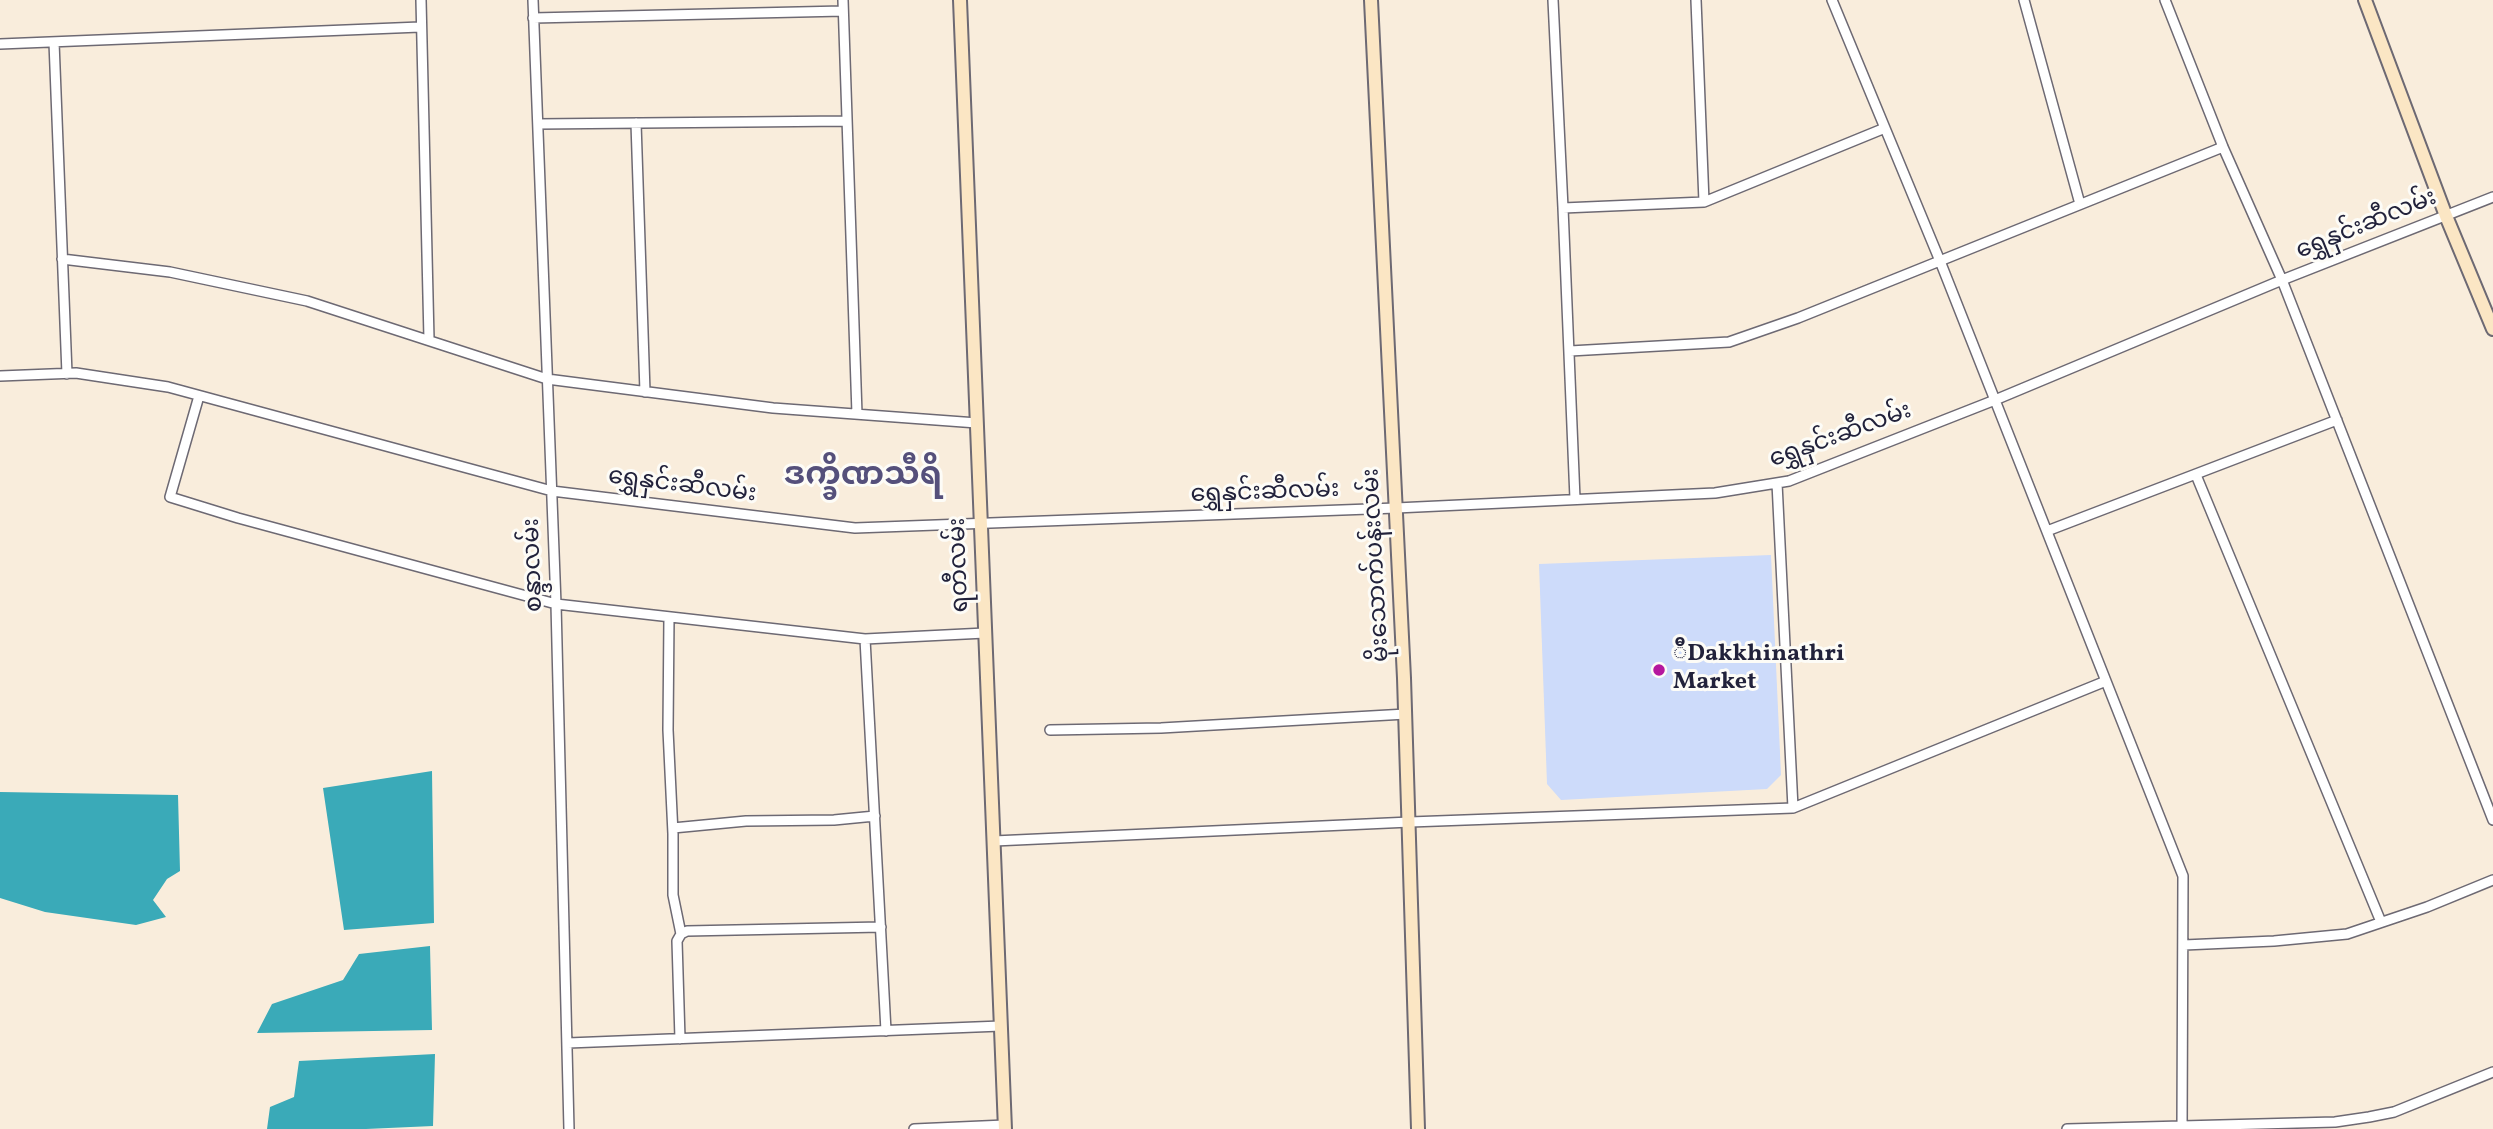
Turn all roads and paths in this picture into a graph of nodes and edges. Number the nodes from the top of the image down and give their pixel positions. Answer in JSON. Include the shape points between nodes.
{"nodes":[{"id":1,"x":421,"y":0,"type":"edge"},
{"id":2,"x":533,"y":0,"type":"edge"},
{"id":3,"x":843,"y":0,"type":"edge"},
{"id":4,"x":960,"y":0,"type":"edge"},
{"id":5,"x":1371,"y":0,"type":"edge"},
{"id":6,"x":1553,"y":0,"type":"edge"},
{"id":7,"x":1696,"y":0,"type":"edge"},
{"id":8,"x":1832,"y":0,"type":"edge"},
{"id":9,"x":2024,"y":0,"type":"edge"},
{"id":10,"x":2165,"y":0,"type":"edge"},
{"id":11,"x":2365,"y":0,"type":"edge"},
{"id":12,"x":843,"y":11,"type":"junction"},
{"id":13,"x":533,"y":18,"type":"junction"},
{"id":14,"x":420,"y":27,"type":"junction"},
{"id":15,"x":54,"y":42,"type":"junction"},
{"id":16,"x":0,"y":44,"type":"edge"},
{"id":17,"x":847,"y":121,"type":"junction"},
{"id":18,"x":636,"y":123,"type":"junction"},
{"id":19,"x":538,"y":124,"type":"junction"},
{"id":20,"x":1885,"y":128,"type":"junction"},
{"id":21,"x":2224,"y":147,"type":"junction"},
{"id":22,"x":2493,"y":197,"type":"edge"},
{"id":23,"x":1704,"y":202,"type":"junction"},
{"id":24,"x":2080,"y":204,"type":"junction"},
{"id":25,"x":1563,"y":208,"type":"junction"},
{"id":26,"x":2446,"y":216,"type":"junction"},
{"id":27,"x":62,"y":259,"type":"junction"},
{"id":28,"x":1940,"y":261,"type":"junction"},
{"id":29,"x":2282,"y":280,"type":"junction"},
{"id":30,"x":2493,"y":329,"type":"edge"},
{"id":31,"x":429,"y":339,"type":"junction"},
{"id":32,"x":1570,"y":351,"type":"junction"},
{"id":33,"x":67,"y":374,"type":"junction"},
{"id":34,"x":0,"y":376,"type":"edge"},
{"id":35,"x":547,"y":379,"type":"junction"},
{"id":36,"x":645,"y":392,"type":"junction"},
{"id":37,"x":198,"y":396,"type":"junction"},
{"id":38,"x":1995,"y":400,"type":"junction"},
{"id":39,"x":857,"y":414,"type":"junction"},
{"id":40,"x":2337,"y":420,"type":"junction"},
{"id":41,"x":976,"y":423,"type":"junction"},
{"id":42,"x":2196,"y":475,"type":"junction"},
{"id":43,"x":1777,"y":483,"type":"junction"},
{"id":44,"x":551,"y":491,"type":"junction"},
{"id":45,"x":1575,"y":499,"type":"junction"},
{"id":46,"x":1396,"y":508,"type":"junction"},
{"id":47,"x":981,"y":525,"type":"junction"},
{"id":48,"x":2047,"y":531,"type":"junction"},
{"id":49,"x":556,"y":604,"type":"junction"},
{"id":50,"x":669,"y":617,"type":"junction"},
{"id":51,"x":985,"y":633,"type":"junction"},
{"id":52,"x":865,"y":639,"type":"junction"},
{"id":53,"x":2106,"y":681,"type":"junction"},
{"id":54,"x":1406,"y":714,"type":"junction"},
{"id":55,"x":1050,"y":730,"type":"dead end"},
{"id":56,"x":1793,"y":808,"type":"junction"},
{"id":57,"x":875,"y":817,"type":"junction"},
{"id":58,"x":2493,"y":820,"type":"edge"},
{"id":59,"x":1410,"y":822,"type":"junction"},
{"id":60,"x":673,"y":828,"type":"junction"},
{"id":61,"x":994,"y":841,"type":"junction"},
{"id":62,"x":2493,"y":880,"type":"edge"},
{"id":63,"x":2381,"y":922,"type":"junction"},
{"id":64,"x":881,"y":927,"type":"junction"},
{"id":65,"x":681,"y":934,"type":"junction"},
{"id":66,"x":2184,"y":945,"type":"junction"},
{"id":67,"x":1001,"y":1026,"type":"junction"},
{"id":68,"x":886,"y":1031,"type":"junction"},
{"id":69,"x":680,"y":1039,"type":"junction"},
{"id":70,"x":568,"y":1043,"type":"junction"},
{"id":71,"x":2493,"y":1072,"type":"edge"},
{"id":72,"x":1005,"y":1127,"type":"edge"},
{"id":73,"x":2182,"y":1127,"type":"edge"},
{"id":74,"x":569,"y":1129,"type":"edge"},
{"id":75,"x":914,"y":1129,"type":"edge"},
{"id":76,"x":1418,"y":1129,"type":"edge"},
{"id":77,"x":2067,"y":1129,"type":"edge"}],
"edges":[{"from":1,"to":14,"type":"street"},
{"from":2,"to":13,"type":"street","name":"စန္ဒာလမ်း"},
{"from":3,"to":12,"type":"street"},
{"from":4,"to":41,"type":"street","name":"ရတီလမ်း"},
{"from":5,"to":46,"type":"street","name":"မိုးသောက်ပန်းလမ်း"},
{"from":6,"to":25,"type":"street"},
{"from":7,"to":23,"type":"street"},
{"from":8,"to":20,"type":"street"},
{"from":9,"to":24,"type":"street"},
{"from":10,"to":21,"type":"street"},
{"from":11,"to":26,"type":"street"},
{"from":12,"to":13,"type":"street"},
{"from":12,"to":17,"type":"street"},
{"from":13,"to":19,"type":"street","name":"စန္ဒာလမ်း"},
{"from":14,"to":15,"type":"street"},
{"from":14,"to":31,"type":"street"},
{"from":15,"to":16,"type":"street"},
{"from":15,"to":27,"type":"street"},
{"from":17,"to":18,"type":"street"},
{"from":17,"to":39,"type":"street"},
{"from":18,"to":19,"type":"street"},
{"from":18,"to":36,"type":"street"},
{"from":19,"to":35,"type":"street","name":"စန္ဒာလမ်း"},
{"from":20,"to":23,"type":"street"},
{"from":20,"to":28,"type":"street"},
{"from":21,"to":24,"type":"street"},
{"from":21,"to":29,"type":"street"},
{"from":22,"to":26,"type":"street","name":"ရွှေနှင်းဆီလမ်း"},
{"from":23,"to":25,"type":"street"},
{"from":24,"to":28,"type":"street"},
{"from":25,"to":32,"type":"street"},
{"from":26,"to":29,"type":"street","name":"ရွှေနှင်းဆီလမ်း"},
{"from":26,"to":30,"type":"street"},
{"from":27,"to":31,"type":"street","via":[[170,272],[307,301]]},
{"from":27,"to":33,"type":"street"},
{"from":28,"to":32,"type":"street","via":[[1729,342]]},
{"from":28,"to":38,"type":"street"},
{"from":29,"to":38,"type":"street","name":"ရွှေနှင်းဆီလမ်း"},
{"from":29,"to":40,"type":"street"},
{"from":31,"to":35,"type":"street"},
{"from":32,"to":45,"type":"street"},
{"from":33,"to":34,"type":"street","name":"ရွှေနှင်းဆီလမ်း"},
{"from":33,"to":37,"type":"street","name":"ရွှေနှင်းဆီလမ်း","via":[[168,387]]},
{"from":35,"to":36,"type":"street"},
{"from":35,"to":44,"type":"street","name":"စန္ဒာလမ်း"},
{"from":36,"to":39,"type":"street"},
{"from":37,"to":44,"type":"street","name":"ရွှေနှင်းဆီလမ်း"},
{"from":37,"to":49,"type":"street","via":[[170,497]]},
{"from":38,"to":43,"type":"street","name":"ရွှေနှင်းဆီလမ်း"},
{"from":38,"to":48,"type":"street"},
{"from":39,"to":41,"type":"street"},
{"from":40,"to":42,"type":"street"},
{"from":40,"to":58,"type":"street"},
{"from":41,"to":47,"type":"street","name":"ရတီလမ်း"},
{"from":42,"to":48,"type":"street"},
{"from":42,"to":63,"type":"street"},
{"from":43,"to":45,"type":"street","name":"ရွှေနှင်းဆီလမ်း","via":[[1716,493]]},
{"from":43,"to":56,"type":"street"},
{"from":44,"to":47,"type":"street","name":"ရွှေနှင်းဆီလမ်း","via":[[855,528]]},
{"from":44,"to":49,"type":"street","name":"စန္ဒာလမ်း"},
{"from":45,"to":46,"type":"street","name":"ရွှေနှင်းဆီလမ်း"},
{"from":46,"to":47,"type":"street","name":"ရွှေနှင်းဆီလမ်း"},
{"from":46,"to":54,"type":"street","name":"မိုးသောက်ပန်းလမ်း"},
{"from":47,"to":51,"type":"street","name":"ရတီလမ်း"},
{"from":48,"to":53,"type":"street"},
{"from":49,"to":50,"type":"street"},
{"from":49,"to":70,"type":"street","name":"စန္ဒာလမ်း"},
{"from":50,"to":52,"type":"street"},
{"from":50,"to":60,"type":"street"},
{"from":51,"to":52,"type":"street"},
{"from":51,"to":61,"type":"street","name":"ရတီလမ်း"},
{"from":52,"to":57,"type":"street"},
{"from":53,"to":56,"type":"street"},
{"from":53,"to":66,"type":"street","via":[[2183,876]]},
{"from":54,"to":55,"type":"street"},
{"from":54,"to":59,"type":"street","name":"မိုးသောက်ပန်းလမ်း"},
{"from":56,"to":59,"type":"street"},
{"from":57,"to":60,"type":"street"},
{"from":57,"to":64,"type":"street"},
{"from":59,"to":61,"type":"street"},
{"from":59,"to":76,"type":"street","name":"မိုးသောက်ပန်းလမ်း"},
{"from":60,"to":65,"type":"street","via":[[673,895]]},
{"from":61,"to":67,"type":"street","name":"ရတီလမ်း"},
{"from":62,"to":63,"type":"street"},
{"from":63,"to":66,"type":"street","via":[[2347,934]]},
{"from":64,"to":65,"type":"street"},
{"from":64,"to":68,"type":"street"},
{"from":65,"to":69,"type":"street","via":[[677,941]]},
{"from":66,"to":73,"type":"street"},
{"from":67,"to":68,"type":"street"},
{"from":67,"to":72,"type":"street","name":"ရတီလမ်း"},
{"from":68,"to":69,"type":"street"},
{"from":69,"to":70,"type":"street"},
{"from":70,"to":74,"type":"street","name":"စန္ဒာလမ်း"},
{"from":71,"to":73,"type":"street","via":[[2394,1112],[2369,1117]]},
{"from":72,"to":75,"type":"street"},
{"from":73,"to":77,"type":"street"}]}
